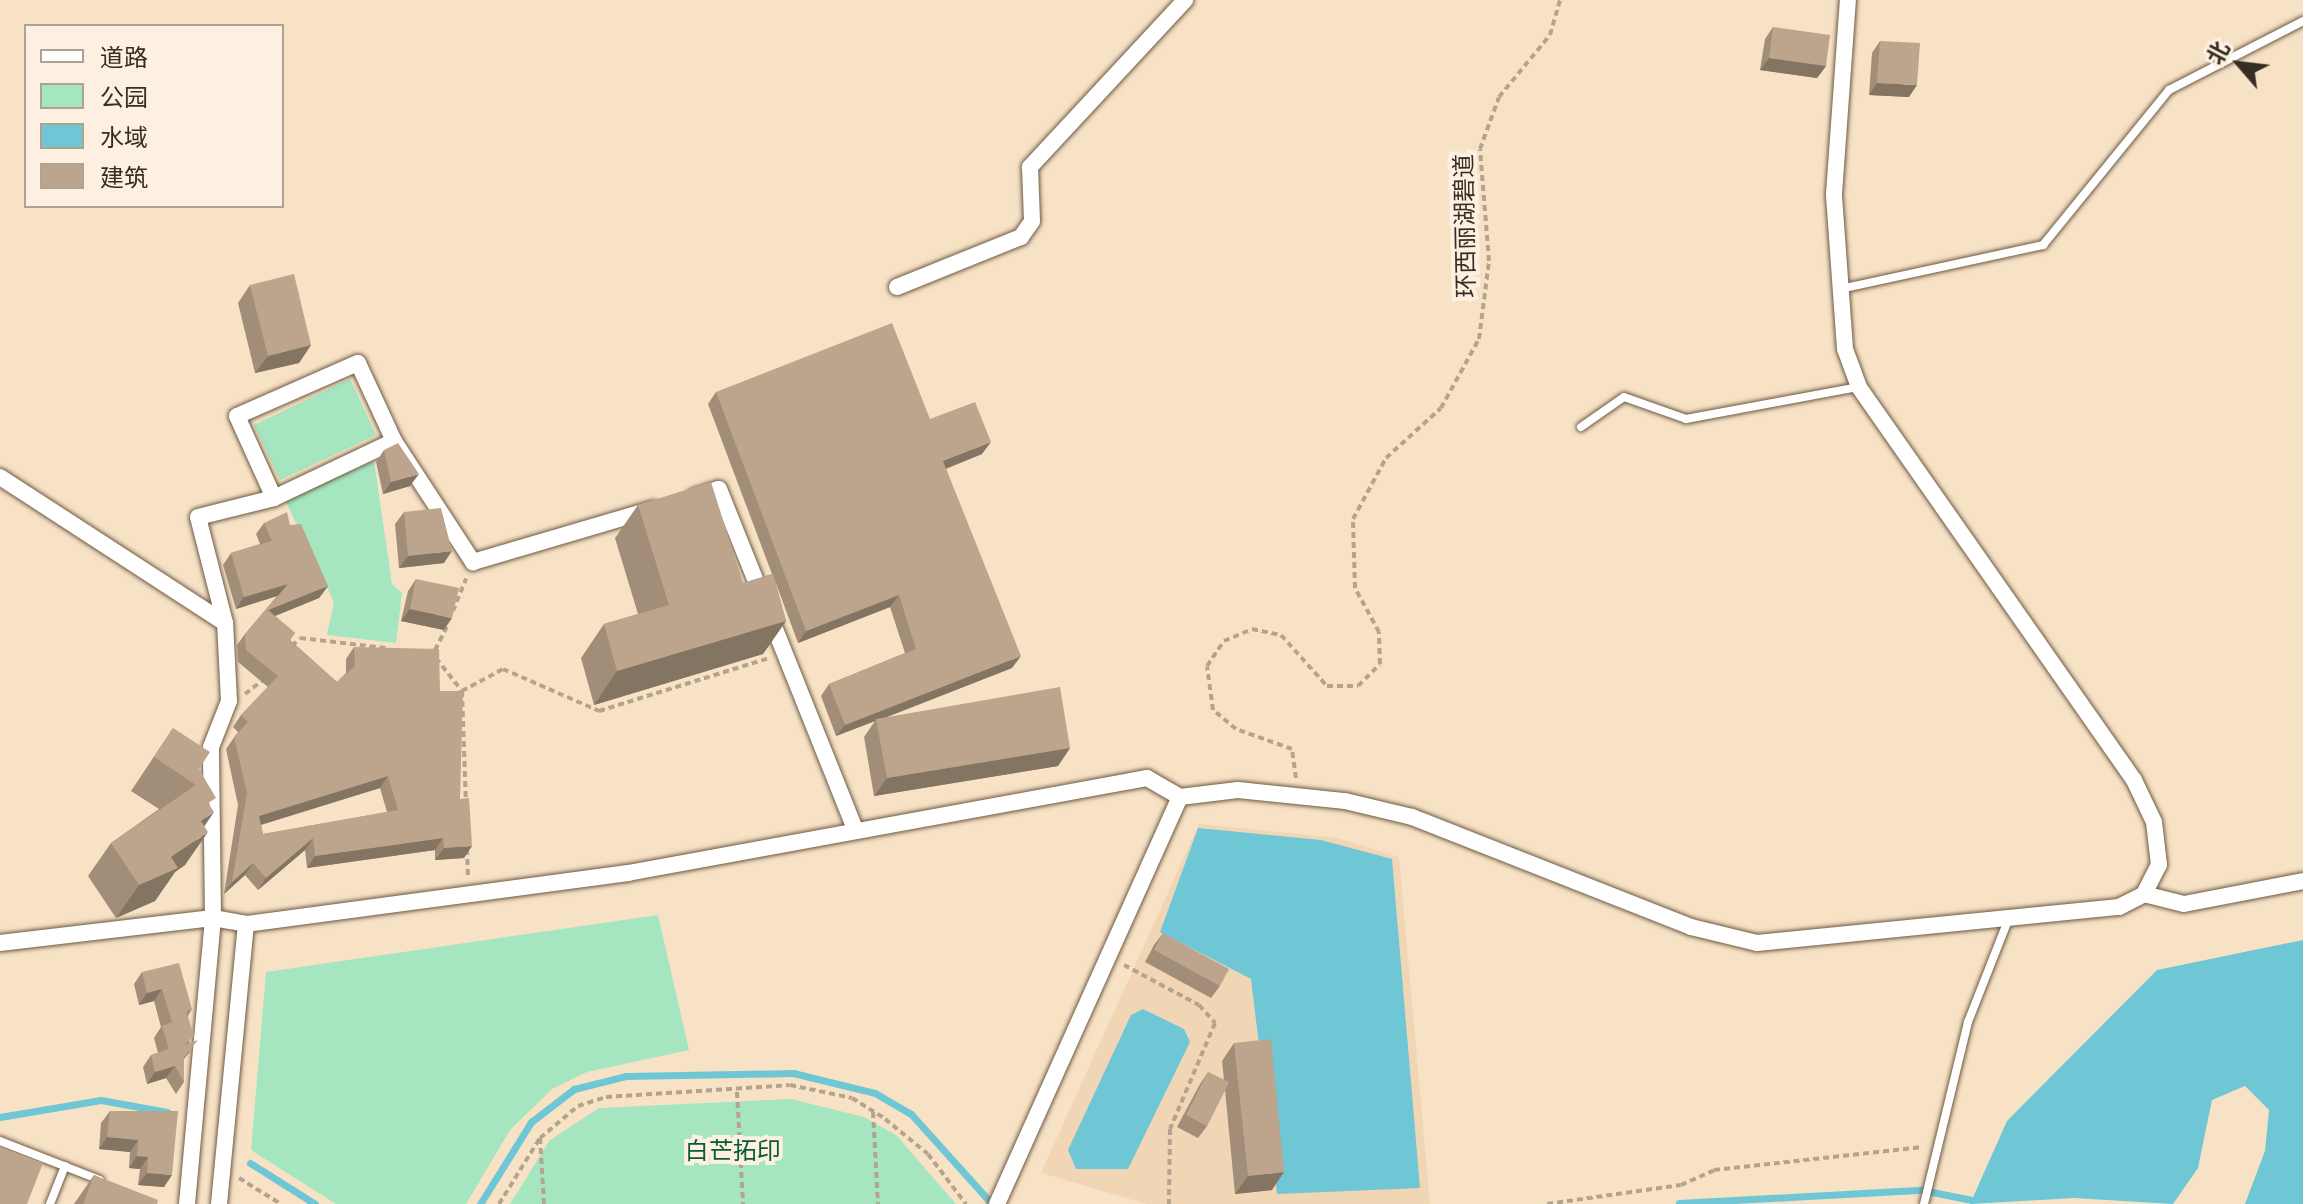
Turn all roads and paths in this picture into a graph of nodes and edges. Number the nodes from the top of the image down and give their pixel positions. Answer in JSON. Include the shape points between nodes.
{"nodes":[{"id":1,"x":1185,"y":0,"type":"edge"},
{"id":2,"x":1560,"y":0,"type":"edge"},
{"id":3,"x":1848,"y":0,"type":"edge"},
{"id":4,"x":2303,"y":21,"type":"edge"},
{"id":5,"x":897,"y":287,"type":"dead end"},
{"id":6,"x":1836,"y":290,"type":"junction"},
{"id":7,"x":1859,"y":387,"type":"junction"},
{"id":8,"x":1581,"y":427,"type":"dead end"},
{"id":9,"x":394,"y":441,"type":"junction"},
{"id":10,"x":0,"y":477,"type":"edge"},
{"id":11,"x":274,"y":498,"type":"junction"},
{"id":12,"x":473,"y":562,"type":"junction"},
{"id":13,"x":225,"y":623,"type":"junction"},
{"id":14,"x":403,"y":650,"type":"edge"},
{"id":15,"x":418,"y":652,"type":"edge"},
{"id":16,"x":433,"y":653,"type":"junction"},
{"id":17,"x":784,"y":653,"type":"junction"},
{"id":18,"x":282,"y":658,"type":"edge"},
{"id":19,"x":273,"y":668,"type":"edge"},
{"id":20,"x":462,"y":691,"type":"junction"},
{"id":21,"x":229,"y":701,"type":"junction"},
{"id":22,"x":1278,"y":795,"type":"junction"},
{"id":23,"x":1180,"y":797,"type":"junction"},
{"id":24,"x":466,"y":816,"type":"edge"},
{"id":25,"x":856,"y":831,"type":"junction"},
{"id":26,"x":466,"y":832,"type":"edge"},
{"id":27,"x":2303,"y":881,"type":"edge"},
{"id":28,"x":468,"y":894,"type":"junction"},
{"id":29,"x":2144,"y":894,"type":"junction"},
{"id":30,"x":213,"y":918,"type":"junction"},
{"id":31,"x":2009,"y":918,"type":"junction"},
{"id":32,"x":246,"y":924,"type":"junction"},
{"id":33,"x":0,"y":943,"type":"edge"},
{"id":34,"x":1108,"y":957,"type":"junction"},
{"id":35,"x":737,"y":1092,"type":"junction"},
{"id":36,"x":873,"y":1112,"type":"junction"},
{"id":37,"x":540,"y":1138,"type":"junction"},
{"id":38,"x":0,"y":1141,"type":"edge"},
{"id":39,"x":1937,"y":1146,"type":"junction"},
{"id":40,"x":65,"y":1166,"type":"junction"},
{"id":41,"x":223,"y":1167,"type":"junction"},
{"id":42,"x":107,"y":1182,"type":"edge"},
{"id":43,"x":1001,"y":1197,"type":"edge"},
{"id":44,"x":1925,"y":1200,"type":"edge"},
{"id":45,"x":50,"y":1204,"type":"edge"},
{"id":46,"x":187,"y":1204,"type":"edge"},
{"id":47,"x":219,"y":1204,"type":"edge"},
{"id":48,"x":281,"y":1204,"type":"edge"},
{"id":49,"x":499,"y":1204,"type":"edge"},
{"id":50,"x":544,"y":1204,"type":"edge"},
{"id":51,"x":743,"y":1204,"type":"edge"},
{"id":52,"x":878,"y":1204,"type":"edge"},
{"id":53,"x":966,"y":1204,"type":"edge"},
{"id":54,"x":1169,"y":1204,"type":"edge"},
{"id":55,"x":1547,"y":1204,"type":"edge"}],
"edges":[{"from":1,"to":5,"type":"street","via":[[1030,167],[1032,221],[1021,237]]},
{"from":2,"to":22,"type":"path","name":"环西丽湖碧道","via":[[1550,35],[1499,97],[1480,149],[1489,261],[1479,339],[1441,408],[1386,458],[1353,519],[1355,588],[1379,632],[1380,664],[1358,686],[1343,689],[1314,676],[1293,644],[1267,630],[1237,633],[1213,652],[1204,681],[1213,710],[1236,729],[1281,741],[1298,762],[1290,788]]},
{"from":3,"to":6,"type":"street","via":[[1839,74]]},
{"from":4,"to":6,"type":"lane","via":[[2169,90],[2043,245]]},
{"from":6,"to":7,"type":"street"},
{"from":7,"to":8,"type":"lane","via":[[1686,419],[1624,397]]},
{"from":7,"to":29,"type":"street","via":[[2134,780],[2154,822],[2159,865]]},
{"from":9,"to":11,"type":"street"},
{"from":9,"to":11,"type":"street","via":[[358,363],[237,416]]},
{"from":9,"to":12,"type":"street"},
{"from":10,"to":13,"type":"street"},
{"from":11,"to":13,"type":"street","via":[[198,517]]},
{"from":12,"to":16,"type":"path"},
{"from":12,"to":17,"type":"street","via":[[719,489]]},
{"from":13,"to":21,"type":"street"},
{"from":14,"to":18,"type":"path","via":[[300,638]]},
{"from":15,"to":16,"type":"path"},
{"from":16,"to":20,"type":"path"},
{"from":17,"to":20,"type":"path","via":[[599,711],[503,669]]},
{"from":17,"to":25,"type":"street"},
{"from":19,"to":21,"type":"path","via":[[256,689]]},
{"from":20,"to":24,"type":"path"},
{"from":21,"to":30,"type":"street","via":[[211,747]]},
{"from":22,"to":23,"type":"street"},
{"from":22,"to":31,"type":"street","via":[[1412,817],[1691,927],[1757,943]]},
{"from":23,"to":25,"type":"street","via":[[1147,778]]},
{"from":23,"to":34,"type":"street"},
{"from":25,"to":28,"type":"street"},
{"from":26,"to":28,"type":"path"},
{"from":27,"to":29,"type":"street","via":[[2184,904]]},
{"from":28,"to":32,"type":"street"},
{"from":29,"to":31,"type":"street","via":[[2119,907]]},
{"from":30,"to":32,"type":"street"},
{"from":30,"to":33,"type":"street"},
{"from":30,"to":46,"type":"street"},
{"from":31,"to":39,"type":"lane","via":[[1968,1022]]},
{"from":32,"to":41,"type":"street"},
{"from":34,"to":43,"type":"street"},
{"from":34,"to":54,"type":"path","via":[[1199,1005],[1215,1023],[1170,1129]]},
{"from":35,"to":36,"type":"path","via":[[818,1087]]},
{"from":35,"to":37,"type":"path","via":[[606,1097],[578,1106]]},
{"from":35,"to":51,"type":"path"},
{"from":36,"to":52,"type":"path"},
{"from":36,"to":53,"type":"path","via":[[928,1154]]},
{"from":37,"to":49,"type":"path"},
{"from":37,"to":50,"type":"path"},
{"from":38,"to":40,"type":"lane"},
{"from":39,"to":44,"type":"lane"},
{"from":39,"to":55,"type":"path","via":[[1714,1170],[1681,1185]]},
{"from":40,"to":42,"type":"lane"},
{"from":40,"to":45,"type":"lane"},
{"from":41,"to":47,"type":"street"},
{"from":41,"to":48,"type":"path"}]}
